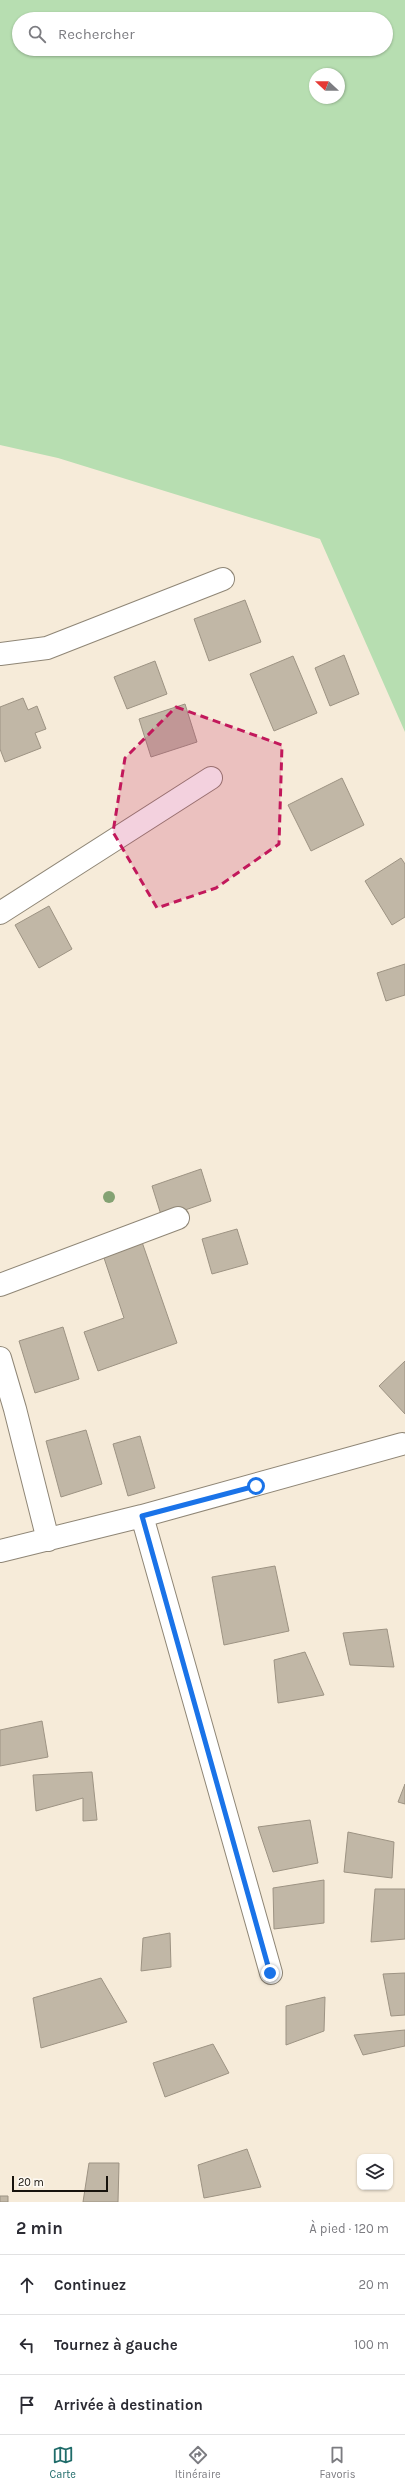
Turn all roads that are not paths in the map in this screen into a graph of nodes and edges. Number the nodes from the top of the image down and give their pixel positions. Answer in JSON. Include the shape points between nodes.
{"nodes":[{"id":1,"x":223,"y":579,"type":"dead end"},
{"id":2,"x":0,"y":654,"type":"edge"},
{"id":3,"x":210,"y":778,"type":"dead end"},
{"id":4,"x":0,"y":913,"type":"edge"},
{"id":5,"x":178,"y":1218,"type":"dead end"},
{"id":6,"x":0,"y":1286,"type":"edge"},
{"id":7,"x":0,"y":1358,"type":"edge"},
{"id":8,"x":402,"y":1444,"type":"dead end"},
{"id":9,"x":142,"y":1516,"type":"junction"},
{"id":10,"x":48,"y":1540,"type":"junction"},
{"id":11,"x":0,"y":1551,"type":"edge"},
{"id":12,"x":270,"y":1973,"type":"dead end"}],
"edges":[{"from":1,"to":2,"type":"street","via":[[47,648]]},
{"from":3,"to":4,"type":"street"},
{"from":5,"to":6,"type":"street"},
{"from":7,"to":10,"type":"street"},
{"from":8,"to":9,"type":"street"},
{"from":9,"to":10,"type":"street"},
{"from":9,"to":12,"type":"street"},
{"from":10,"to":11,"type":"street"}]}
